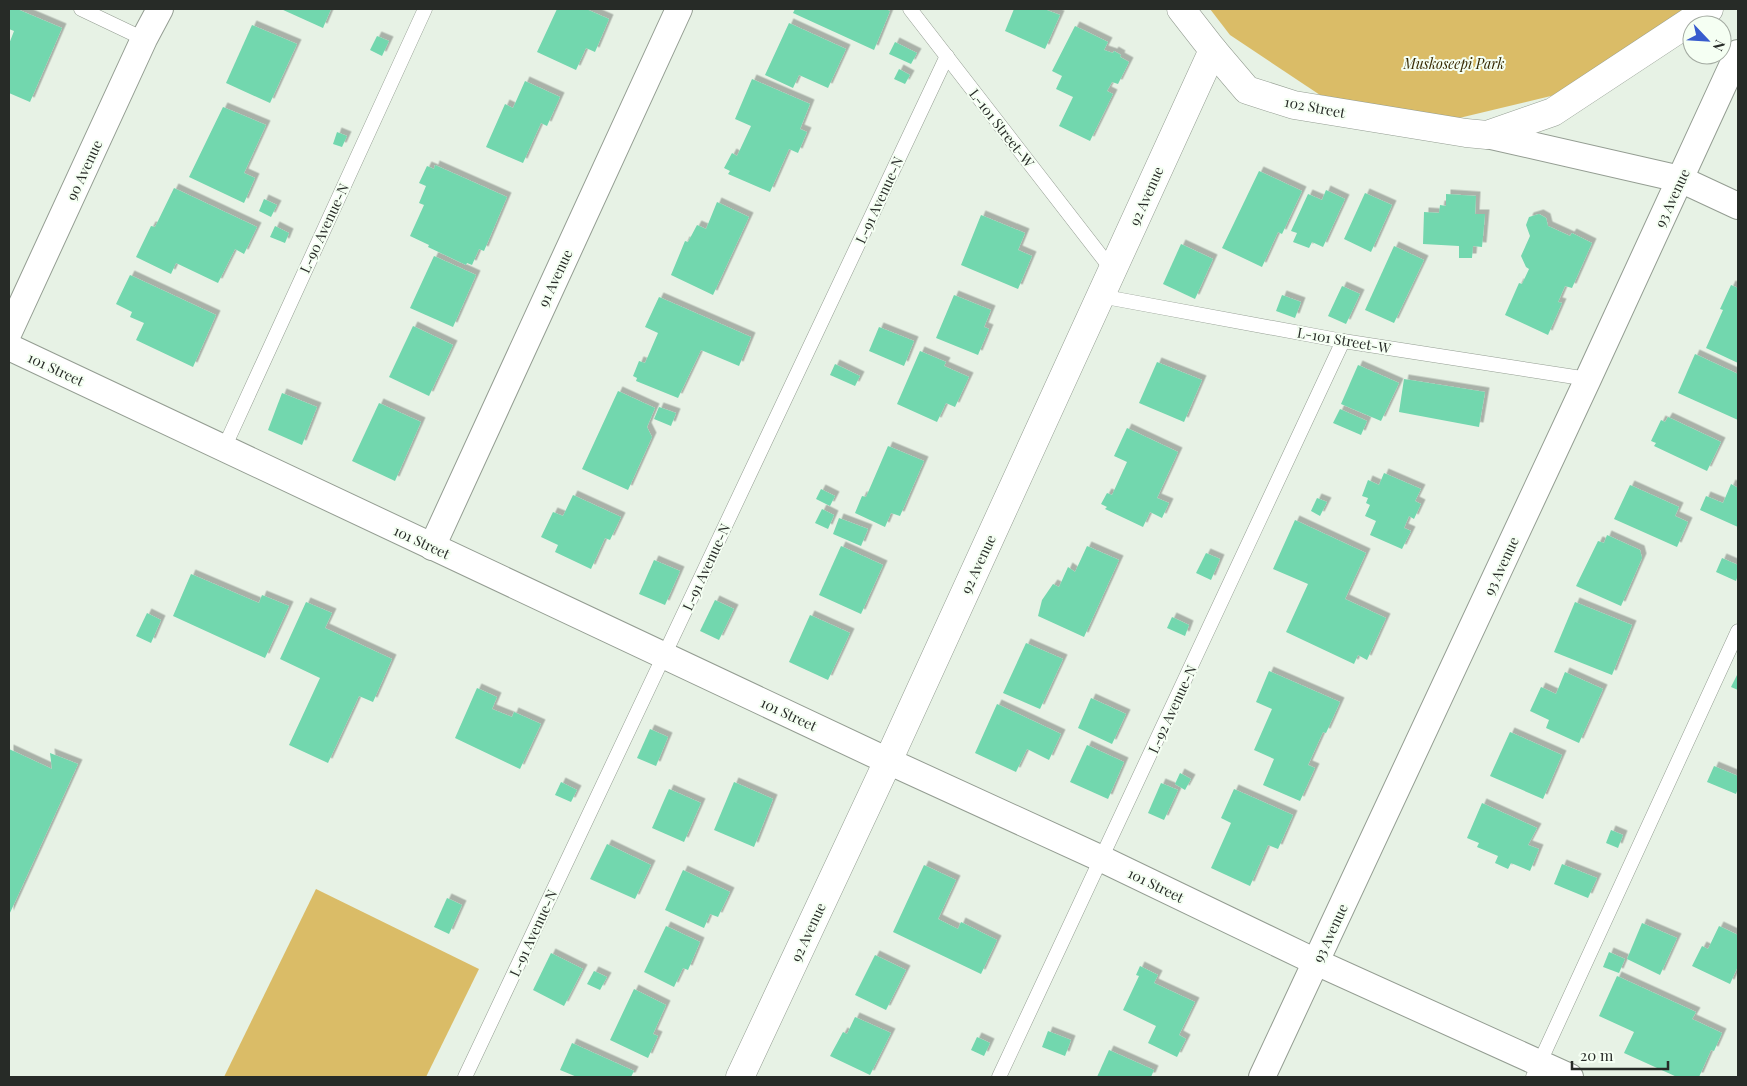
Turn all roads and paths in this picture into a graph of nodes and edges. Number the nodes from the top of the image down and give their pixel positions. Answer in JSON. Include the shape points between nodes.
{"nodes":[{"id":1,"x":81,"y":9,"type":"edge"},
{"id":2,"x":160,"y":9,"type":"edge"},
{"id":3,"x":425,"y":9,"type":"edge"},
{"id":4,"x":678,"y":9,"type":"edge"},
{"id":5,"x":910,"y":9,"type":"edge"},
{"id":6,"x":1181,"y":9,"type":"edge"},
{"id":7,"x":1709,"y":9,"type":"edge"},
{"id":8,"x":144,"y":38,"type":"junction"},
{"id":9,"x":1212,"y":50,"type":"junction"},
{"id":10,"x":1738,"y":53,"type":"edge"},
{"id":11,"x":947,"y":56,"type":"junction"},
{"id":12,"x":1488,"y":134,"type":"junction"},
{"id":13,"x":1680,"y":179,"type":"junction"},
{"id":14,"x":1738,"y":206,"type":"edge"},
{"id":15,"x":1112,"y":270,"type":"junction"},
{"id":16,"x":1100,"y":296,"type":"junction"},
{"id":17,"x":9,"y":332,"type":"edge"},
{"id":18,"x":1344,"y":341,"type":"junction"},
{"id":19,"x":9,"y":347,"type":"edge"},
{"id":20,"x":1588,"y":379,"type":"junction"},
{"id":21,"x":224,"y":448,"type":"junction"},
{"id":22,"x":432,"y":546,"type":"junction"},
{"id":23,"x":1738,"y":631,"type":"edge"},
{"id":24,"x":664,"y":655,"type":"junction"},
{"id":25,"x":888,"y":760,"type":"junction"},
{"id":26,"x":1102,"y":859,"type":"junction"},
{"id":27,"x":1316,"y":962,"type":"junction"},
{"id":28,"x":1536,"y":1070,"type":"edge"},
{"id":29,"x":465,"y":1077,"type":"edge"},
{"id":30,"x":740,"y":1077,"type":"edge"},
{"id":31,"x":999,"y":1077,"type":"edge"},
{"id":32,"x":1262,"y":1077,"type":"edge"},
{"id":33,"x":1570,"y":1077,"type":"edge"}],
"edges":[{"from":1,"to":8,"type":"lane"},
{"from":2,"to":8,"type":"street","name":"90 Avenue"},
{"from":3,"to":21,"type":"lane","name":"L-90 Avenue-N"},
{"from":4,"to":22,"type":"street","name":"91 Avenue"},
{"from":5,"to":11,"type":"lane","name":"L-101 Street-W"},
{"from":6,"to":9,"type":"street","name":"102 Street"},
{"from":7,"to":12,"type":"street","name":"102 Street","via":[[1553,112]]},
{"from":8,"to":17,"type":"street","name":"90 Avenue"},
{"from":9,"to":12,"type":"street","name":"102 Street","via":[[1247,90],[1294,105]]},
{"from":9,"to":15,"type":"street","name":"92 Avenue"},
{"from":10,"to":13,"type":"street","name":"93 Avenue"},
{"from":11,"to":15,"type":"lane","name":"L-101 Street-W"},
{"from":11,"to":24,"type":"lane","name":"L-91 Avenue-N"},
{"from":12,"to":13,"type":"street","name":"102 Street"},
{"from":13,"to":14,"type":"street","name":"102 Street"},
{"from":13,"to":20,"type":"street","name":"93 Avenue"},
{"from":15,"to":16,"type":"street","name":"92 Avenue"},
{"from":16,"to":18,"type":"lane","name":"L-101 Street-W"},
{"from":16,"to":25,"type":"street","name":"92 Avenue"},
{"from":18,"to":20,"type":"lane","name":"L-101 Street-W"},
{"from":18,"to":26,"type":"lane","name":"L-92 Avenue-N"},
{"from":19,"to":21,"type":"street","name":"101 Street"},
{"from":20,"to":27,"type":"street","name":"93 Avenue"},
{"from":21,"to":22,"type":"street","name":"101 Street"},
{"from":22,"to":24,"type":"street","name":"101 Street"},
{"from":23,"to":28,"type":"lane"},
{"from":24,"to":25,"type":"street","name":"101 Street"},
{"from":24,"to":29,"type":"lane","name":"L-91 Avenue-N"},
{"from":25,"to":26,"type":"street","name":"101 Street"},
{"from":25,"to":30,"type":"street","name":"92 Avenue"},
{"from":26,"to":27,"type":"street","name":"101 Street"},
{"from":26,"to":31,"type":"lane","name":"L-92 Avenue-N"},
{"from":27,"to":28,"type":"street","name":"101 Street"},
{"from":27,"to":32,"type":"street","name":"93 Avenue"},
{"from":28,"to":33,"type":"street","name":"101 Street"}]}
